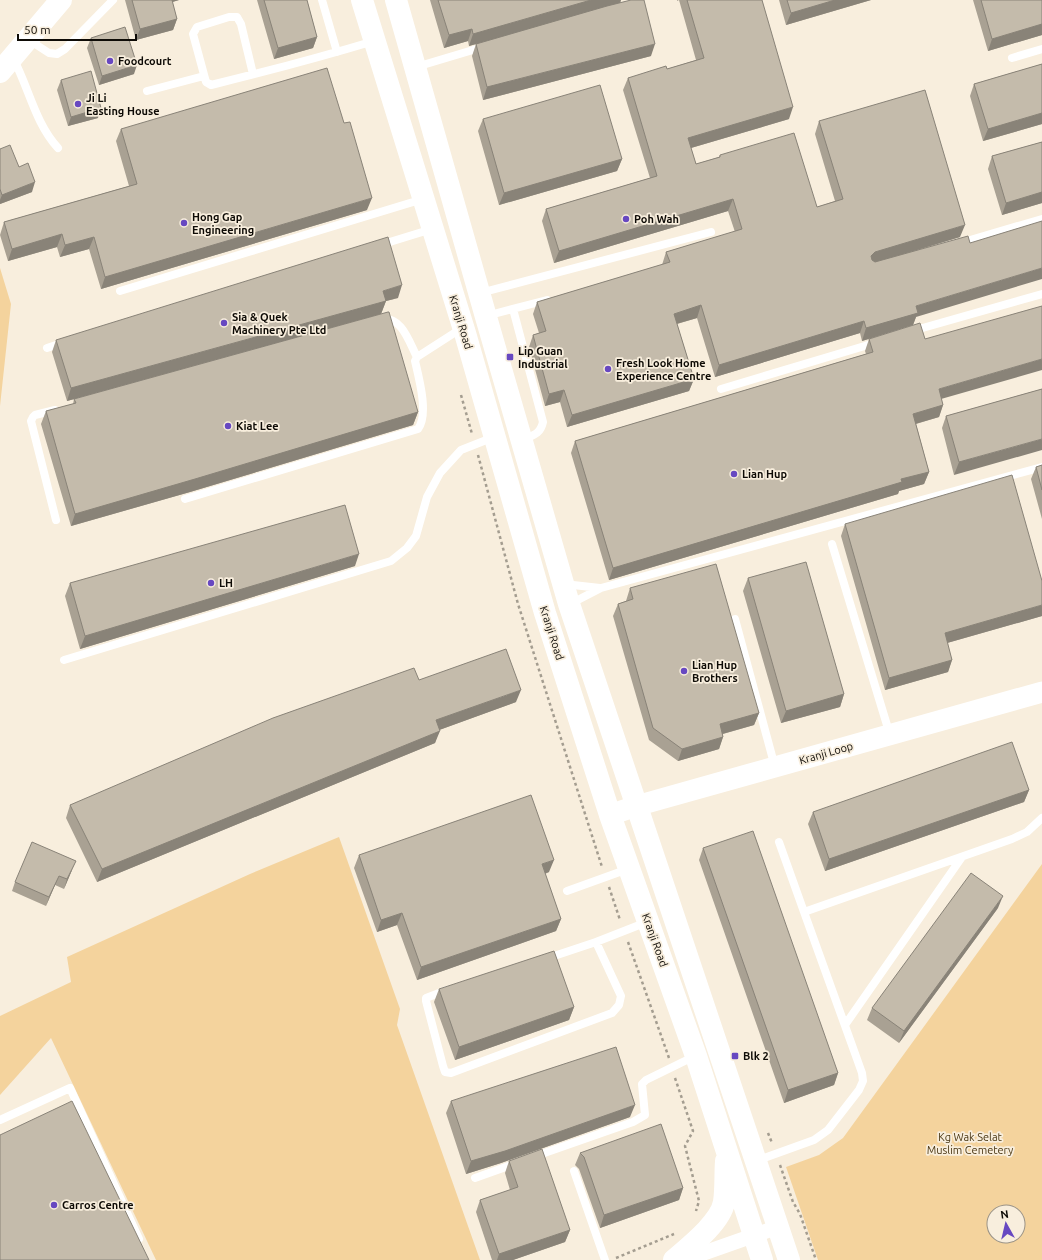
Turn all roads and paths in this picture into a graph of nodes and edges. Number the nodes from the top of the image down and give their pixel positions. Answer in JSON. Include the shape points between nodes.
{"nodes":[{"id":1,"x":61,"y":0,"type":"edge"},
{"id":2,"x":113,"y":0,"type":"edge"},
{"id":3,"x":322,"y":0,"type":"edge"},
{"id":4,"x":362,"y":0,"type":"edge"},
{"id":5,"x":396,"y":0,"type":"edge"},
{"id":6,"x":28,"y":39,"type":"junction"},
{"id":7,"x":374,"y":41,"type":"junction"},
{"id":8,"x":488,"y":46,"type":"edge"},
{"id":9,"x":1042,"y":49,"type":"edge"},
{"id":10,"x":337,"y":52,"type":"junction"},
{"id":11,"x":1012,"y":58,"type":"dead end"},
{"id":12,"x":6,"y":64,"type":"edge"},
{"id":13,"x":415,"y":67,"type":"junction"},
{"id":14,"x":253,"y":74,"type":"junction"},
{"id":15,"x":204,"y":76,"type":"junction"},
{"id":16,"x":147,"y":91,"type":"dead end"},
{"id":17,"x":58,"y":148,"type":"dead end"},
{"id":18,"x":423,"y":199,"type":"junction"},
{"id":19,"x":1042,"y":219,"type":"edge"},
{"id":20,"x":433,"y":229,"type":"junction"},
{"id":21,"x":711,"y":232,"type":"dead end"},
{"id":22,"x":953,"y":245,"type":"edge"},
{"id":23,"x":370,"y":248,"type":"edge"},
{"id":24,"x":120,"y":291,"type":"dead end"},
{"id":25,"x":479,"y":293,"type":"junction"},
{"id":26,"x":1042,"y":294,"type":"edge"},
{"id":27,"x":558,"y":297,"type":"edge"},
{"id":28,"x":513,"y":309,"type":"junction"},
{"id":29,"x":486,"y":317,"type":"junction"},
{"id":30,"x":375,"y":321,"type":"edge"},
{"id":31,"x":463,"y":328,"type":"junction"},
{"id":32,"x":901,"y":335,"type":"edge"},
{"id":33,"x":886,"y":339,"type":"edge"},
{"id":34,"x":70,"y":341,"type":"edge"},
{"id":35,"x":47,"y":348,"type":"dead end"},
{"id":36,"x":417,"y":357,"type":"junction"},
{"id":37,"x":722,"y":389,"type":"dead end"},
{"id":38,"x":460,"y":392,"type":"dead end"},
{"id":39,"x":65,"y":407,"type":"edge"},
{"id":40,"x":522,"y":440,"type":"junction"},
{"id":41,"x":485,"y":441,"type":"junction"},
{"id":42,"x":1042,"y":467,"type":"edge"},
{"id":43,"x":185,"y":499,"type":"dead end"},
{"id":44,"x":56,"y":520,"type":"dead end"},
{"id":45,"x":832,"y":544,"type":"dead end"},
{"id":46,"x":601,"y":588,"type":"junction"},
{"id":47,"x":566,"y":594,"type":"junction"},
{"id":48,"x":735,"y":619,"type":"dead end"},
{"id":49,"x":64,"y":660,"type":"dead end"},
{"id":50,"x":1042,"y":692,"type":"edge"},
{"id":51,"x":890,"y":736,"type":"junction"},
{"id":52,"x":775,"y":768,"type":"junction"},
{"id":53,"x":636,"y":806,"type":"junction"},
{"id":54,"x":610,"y":815,"type":"junction"},
{"id":55,"x":1042,"y":818,"type":"edge"},
{"id":56,"x":778,"y":842,"type":"dead end"},
{"id":57,"x":962,"y":857,"type":"junction"},
{"id":58,"x":629,"y":869,"type":"junction"},
{"id":59,"x":606,"y":877,"type":"junction"},
{"id":60,"x":567,"y":891,"type":"dead end"},
{"id":61,"x":804,"y":912,"type":"junction"},
{"id":62,"x":648,"y":922,"type":"junction"},
{"id":63,"x":624,"y":931,"type":"junction"},
{"id":64,"x":596,"y":942,"type":"junction"},
{"id":65,"x":536,"y":962,"type":"edge"},
{"id":66,"x":452,"y":989,"type":"edge"},
{"id":67,"x":845,"y":1025,"type":"junction"},
{"id":68,"x":696,"y":1056,"type":"junction"},
{"id":69,"x":672,"y":1067,"type":"junction"},
{"id":70,"x":0,"y":1120,"type":"edge"},
{"id":71,"x":727,"y":1150,"type":"junction"},
{"id":72,"x":756,"y":1160,"type":"junction"},
{"id":73,"x":574,"y":1171,"type":"dead end"},
{"id":74,"x":475,"y":1178,"type":"dead end"},
{"id":75,"x":694,"y":1215,"type":"dead end"},
{"id":76,"x":778,"y":1227,"type":"junction"},
{"id":77,"x":680,"y":1231,"type":"dead end"},
{"id":78,"x":754,"y":1236,"type":"junction"},
{"id":79,"x":142,"y":1246,"type":"edge"},
{"id":80,"x":787,"y":1255,"type":"edge"},
{"id":81,"x":759,"y":1259,"type":"edge"},
{"id":82,"x":605,"y":1260,"type":"edge"},
{"id":83,"x":612,"y":1260,"type":"edge"},
{"id":84,"x":674,"y":1260,"type":"edge"},
{"id":85,"x":684,"y":1260,"type":"edge"}],
"edges":[{"from":1,"to":6,"type":"main road"},
{"from":2,"to":6,"type":"lane","via":[[57,54],[49,53]]},
{"from":3,"to":10,"type":"lane"},
{"from":4,"to":7,"type":"main road","name":"Kranji Road"},
{"from":5,"to":13,"type":"main road"},
{"from":6,"to":12,"type":"main road"},
{"from":7,"to":10,"type":"lane"},
{"from":7,"to":18,"type":"main road","name":"Kranji Road"},
{"from":8,"to":13,"type":"lane"},
{"from":9,"to":11,"type":"lane"},
{"from":10,"to":14,"type":"lane"},
{"from":12,"to":17,"type":"lane","via":[[21,73],[38,119]]},
{"from":13,"to":25,"type":"main road"},
{"from":14,"to":15,"type":"lane","via":[[210,85]]},
{"from":14,"to":15,"type":"lane","via":[[241,24],[234,16],[194,29],[193,34]]},
{"from":15,"to":16,"type":"lane"},
{"from":18,"to":20,"type":"main road","name":"Kranji Road"},
{"from":18,"to":24,"type":"lane"},
{"from":19,"to":22,"type":"lane"},
{"from":20,"to":23,"type":"lane"},
{"from":20,"to":31,"type":"main road","name":"Kranji Road"},
{"from":21,"to":25,"type":"lane"},
{"from":25,"to":29,"type":"main road"},
{"from":26,"to":32,"type":"lane"},
{"from":27,"to":28,"type":"lane"},
{"from":28,"to":29,"type":"lane"},
{"from":28,"to":40,"type":"lane","via":[[543,422],[538,433]]},
{"from":29,"to":40,"type":"main road"},
{"from":30,"to":36,"type":"lane","via":[[390,319],[396,322]]},
{"from":31,"to":36,"type":"lane"},
{"from":31,"to":41,"type":"main road","name":"Kranji Road"},
{"from":33,"to":37,"type":"lane"},
{"from":34,"to":35,"type":"lane"},
{"from":36,"to":43,"type":"lane","via":[[415,361],[423,398],[421,424],[418,429]]},
{"from":38,"to":41,"type":"path"},
{"from":39,"to":44,"type":"lane","via":[[35,415],[32,421]]},
{"from":40,"to":47,"type":"main road"},
{"from":41,"to":49,"type":"lane","via":[[461,450],[440,473],[427,497],[416,536],[407,548],[391,561]]},
{"from":41,"to":54,"type":"main road","name":"Kranji Road","via":[[545,613]]},
{"from":41,"to":59,"type":"path","via":[[518,604]]},
{"from":42,"to":46,"type":"lane"},
{"from":45,"to":51,"type":"lane"},
{"from":46,"to":47,"type":"lane"},
{"from":46,"to":47,"type":"lane"},
{"from":47,"to":53,"type":"main road"},
{"from":48,"to":52,"type":"lane"},
{"from":50,"to":51,"type":"street","name":"Kranji Loop"},
{"from":51,"to":52,"type":"street","name":"Kranji Loop"},
{"from":52,"to":53,"type":"street","name":"Kranji Loop"},
{"from":53,"to":54,"type":"street","name":"Kranji Loop"},
{"from":53,"to":72,"type":"main road"},
{"from":54,"to":58,"type":"main road","name":"Kranji Road"},
{"from":55,"to":57,"type":"lane","via":[[1026,832],[1012,839]]},
{"from":56,"to":61,"type":"lane"},
{"from":57,"to":61,"type":"lane"},
{"from":57,"to":67,"type":"lane"},
{"from":58,"to":59,"type":"lane"},
{"from":58,"to":62,"type":"main road","name":"Kranji Road"},
{"from":59,"to":60,"type":"lane"},
{"from":59,"to":63,"type":"path"},
{"from":61,"to":67,"type":"lane"},
{"from":62,"to":63,"type":"lane"},
{"from":62,"to":68,"type":"main road","name":"Kranji Road"},
{"from":63,"to":64,"type":"lane"},
{"from":63,"to":69,"type":"path"},
{"from":64,"to":65,"type":"lane"},
{"from":64,"to":66,"type":"lane","via":[[621,996],[618,1006],[612,1013],[451,1073],[445,1072],[426,998]]},
{"from":67,"to":72,"type":"lane","via":[[862,1073],[863,1081],[859,1090],[828,1130],[814,1140]]},
{"from":68,"to":69,"type":"lane"},
{"from":68,"to":71,"type":"main road","name":"Kranji Road"},
{"from":69,"to":74,"type":"lane","via":[[642,1084],[645,1115],[633,1122]]},
{"from":69,"to":75,"type":"path","via":[[692,1132],[684,1146],[699,1201]]},
{"from":70,"to":79,"type":"lane","via":[[70,1088]]},
{"from":71,"to":78,"type":"main road","name":"Kranji Road"},
{"from":71,"to":84,"type":"main road","via":[[724,1203],[719,1215],[697,1240]]},
{"from":72,"to":76,"type":"main road"},
{"from":73,"to":82,"type":"lane"},
{"from":76,"to":78,"type":"street"},
{"from":76,"to":80,"type":"main road"},
{"from":77,"to":83,"type":"path"},
{"from":78,"to":81,"type":"main road","name":"Kranji Road"},
{"from":78,"to":85,"type":"street"},
{"from":80,"to":81,"type":"street"}]}
